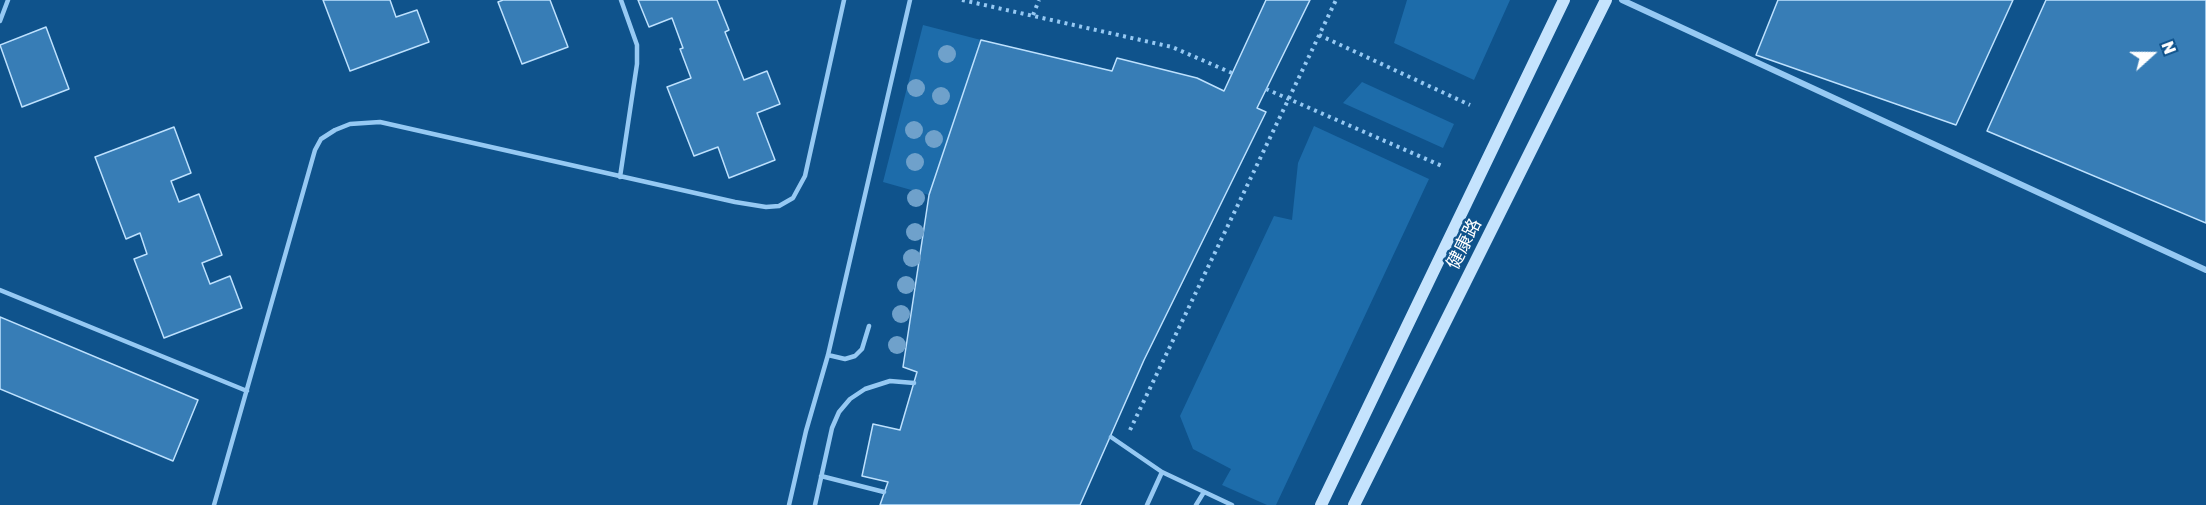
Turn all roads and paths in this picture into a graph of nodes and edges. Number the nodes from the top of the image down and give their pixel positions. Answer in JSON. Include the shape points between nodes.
{"nodes":[{"id":1,"x":8,"y":0,"type":"edge"},
{"id":2,"x":621,"y":0,"type":"edge"},
{"id":3,"x":844,"y":0,"type":"edge"},
{"id":4,"x":910,"y":0,"type":"edge"},
{"id":5,"x":962,"y":0,"type":"edge"},
{"id":6,"x":1039,"y":0,"type":"edge"},
{"id":7,"x":1336,"y":0,"type":"edge"},
{"id":8,"x":1564,"y":0,"type":"edge"},
{"id":9,"x":1606,"y":0,"type":"edge"},
{"id":10,"x":1622,"y":0,"type":"edge"},
{"id":11,"x":1033,"y":15,"type":"junction"},
{"id":12,"x":0,"y":21,"type":"edge"},
{"id":13,"x":1319,"y":35,"type":"junction"},
{"id":14,"x":1232,"y":73,"type":"dead end"},
{"id":15,"x":1266,"y":89,"type":"dead end"},
{"id":16,"x":1288,"y":98,"type":"junction"},
{"id":17,"x":1470,"y":105,"type":"dead end"},
{"id":18,"x":1442,"y":166,"type":"dead end"},
{"id":19,"x":620,"y":177,"type":"junction"},
{"id":20,"x":2206,"y":270,"type":"edge"},
{"id":21,"x":0,"y":290,"type":"edge"},
{"id":22,"x":869,"y":326,"type":"dead end"},
{"id":23,"x":828,"y":355,"type":"junction"},
{"id":24,"x":914,"y":383,"type":"dead end"},
{"id":25,"x":247,"y":391,"type":"junction"},
{"id":26,"x":1111,"y":437,"type":"dead end"},
{"id":27,"x":1123,"y":445,"type":"junction"},
{"id":28,"x":1161,"y":472,"type":"junction"},
{"id":29,"x":821,"y":476,"type":"junction"},
{"id":30,"x":884,"y":492,"type":"dead end"},
{"id":31,"x":1204,"y":492,"type":"junction"},
{"id":32,"x":214,"y":505,"type":"edge"},
{"id":33,"x":789,"y":505,"type":"edge"},
{"id":34,"x":815,"y":505,"type":"edge"},
{"id":35,"x":1147,"y":505,"type":"edge"},
{"id":36,"x":1196,"y":505,"type":"edge"},
{"id":37,"x":1232,"y":505,"type":"edge"},
{"id":38,"x":1320,"y":505,"type":"edge"},
{"id":39,"x":1354,"y":505,"type":"edge"}],
"edges":[{"from":1,"to":12,"type":"lane"},
{"from":2,"to":19,"type":"lane","via":[[637,45],[637,64]]},
{"from":3,"to":19,"type":"lane","via":[[805,176],[793,198],[779,206],[766,207]]},
{"from":4,"to":23,"type":"lane"},
{"from":5,"to":11,"type":"path"},
{"from":6,"to":11,"type":"path"},
{"from":7,"to":13,"type":"path"},
{"from":8,"to":38,"type":"street","name":"健康路"},
{"from":9,"to":39,"type":"street","name":"健康路"},
{"from":10,"to":20,"type":"street"},
{"from":11,"to":14,"type":"path","via":[[1172,47]]},
{"from":13,"to":16,"type":"path"},
{"from":13,"to":17,"type":"path"},
{"from":15,"to":16,"type":"path"},
{"from":16,"to":18,"type":"path"},
{"from":16,"to":27,"type":"path"},
{"from":19,"to":25,"type":"lane","via":[[380,123],[350,124],[335,130],[321,139],[315,150]]},
{"from":21,"to":25,"type":"lane"},
{"from":22,"to":23,"type":"lane","via":[[862,349],[855,356],[844,359]]},
{"from":23,"to":33,"type":"lane"},
{"from":24,"to":29,"type":"lane","via":[[877,384],[850,399],[832,428]]},
{"from":25,"to":32,"type":"lane"},
{"from":26,"to":27,"type":"lane"},
{"from":27,"to":28,"type":"lane"},
{"from":28,"to":31,"type":"lane"},
{"from":28,"to":35,"type":"lane"},
{"from":29,"to":30,"type":"lane"},
{"from":29,"to":34,"type":"lane"},
{"from":31,"to":36,"type":"lane"},
{"from":31,"to":37,"type":"lane"}]}
